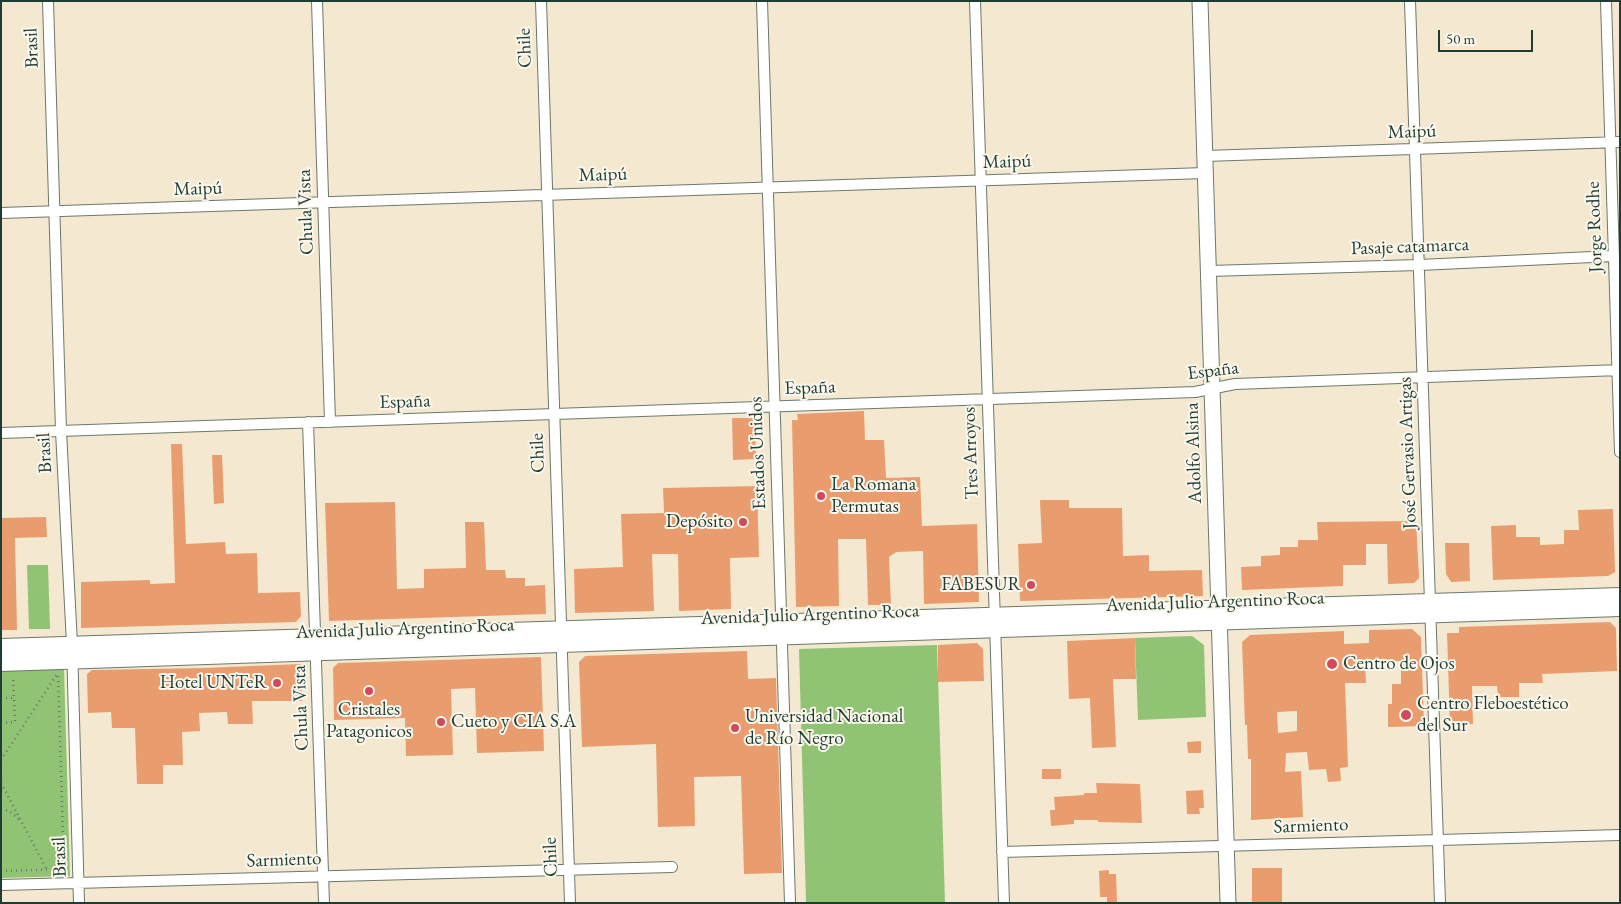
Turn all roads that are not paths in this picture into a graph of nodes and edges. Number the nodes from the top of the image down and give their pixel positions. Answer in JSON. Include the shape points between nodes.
{"nodes":[{"id":1,"x":48,"y":1,"type":"edge"},
{"id":2,"x":317,"y":1,"type":"edge"},
{"id":3,"x":541,"y":1,"type":"edge"},
{"id":4,"x":762,"y":1,"type":"edge"},
{"id":5,"x":975,"y":1,"type":"edge"},
{"id":6,"x":1200,"y":1,"type":"edge"},
{"id":7,"x":1410,"y":1,"type":"edge"},
{"id":8,"x":1606,"y":1,"type":"edge"},
{"id":9,"x":1615,"y":142,"type":"edge"},
{"id":10,"x":1415,"y":149,"type":"junction"},
{"id":11,"x":1205,"y":156,"type":"junction"},
{"id":12,"x":1205,"y":173,"type":"junction"},
{"id":13,"x":980,"y":180,"type":"junction"},
{"id":14,"x":767,"y":187,"type":"junction"},
{"id":15,"x":547,"y":195,"type":"junction"},
{"id":16,"x":323,"y":202,"type":"junction"},
{"id":17,"x":54,"y":211,"type":"junction"},
{"id":18,"x":1,"y":213,"type":"edge"},
{"id":19,"x":1614,"y":256,"type":"junction"},
{"id":20,"x":1419,"y":265,"type":"junction"},
{"id":21,"x":1208,"y":271,"type":"junction"},
{"id":22,"x":1618,"y":370,"type":"edge"},
{"id":23,"x":1422,"y":377,"type":"junction"},
{"id":24,"x":1212,"y":389,"type":"junction"},
{"id":25,"x":987,"y":399,"type":"junction"},
{"id":26,"x":774,"y":406,"type":"junction"},
{"id":27,"x":554,"y":414,"type":"junction"},
{"id":28,"x":308,"y":422,"type":"junction"},
{"id":29,"x":330,"y":422,"type":"junction"},
{"id":30,"x":61,"y":431,"type":"junction"},
{"id":31,"x":1,"y":433,"type":"edge"},
{"id":32,"x":1620,"y":452,"type":"edge"},
{"id":33,"x":1620,"y":596,"type":"edge"},
{"id":34,"x":1430,"y":608,"type":"junction"},
{"id":35,"x":1620,"y":608,"type":"edge"},
{"id":36,"x":1219,"y":615,"type":"junction"},
{"id":37,"x":994,"y":623,"type":"junction"},
{"id":38,"x":781,"y":629,"type":"junction"},
{"id":39,"x":561,"y":636,"type":"junction"},
{"id":40,"x":316,"y":644,"type":"junction"},
{"id":41,"x":1,"y":647,"type":"edge"},
{"id":42,"x":72,"y":652,"type":"junction"},
{"id":43,"x":1,"y":662,"type":"edge"},
{"id":44,"x":1620,"y":835,"type":"edge"},
{"id":45,"x":1438,"y":840,"type":"junction"},
{"id":46,"x":1227,"y":846,"type":"junction"},
{"id":47,"x":1002,"y":852,"type":"junction"},
{"id":48,"x":672,"y":867,"type":"dead end"},
{"id":49,"x":569,"y":869,"type":"junction"},
{"id":50,"x":323,"y":876,"type":"junction"},
{"id":51,"x":78,"y":883,"type":"junction"},
{"id":52,"x":1,"y":885,"type":"edge"},
{"id":53,"x":79,"y":903,"type":"edge"},
{"id":54,"x":324,"y":903,"type":"edge"},
{"id":55,"x":570,"y":903,"type":"edge"},
{"id":56,"x":790,"y":903,"type":"edge"},
{"id":57,"x":1004,"y":903,"type":"edge"},
{"id":58,"x":1228,"y":903,"type":"edge"},
{"id":59,"x":1440,"y":903,"type":"edge"}],
"edges":[{"from":1,"to":17,"type":"street","name":"Brasil"},
{"from":2,"to":16,"type":"street","name":"Chula Vista"},
{"from":3,"to":15,"type":"street","name":"Chile"},
{"from":4,"to":14,"type":"street","name":"Estados Unidos"},
{"from":5,"to":13,"type":"street","name":"Tres Arroyos"},
{"from":6,"to":11,"type":"main road","name":"Adolfo Alsina"},
{"from":7,"to":10,"type":"street","name":"José Gervasio Artigas"},
{"from":8,"to":9,"type":"street","name":"Jorge Rodhe"},
{"from":9,"to":10,"type":"street","name":"Maipú"},
{"from":9,"to":19,"type":"street","name":"Jorge Rodhe"},
{"from":10,"to":11,"type":"street","name":"Maipú"},
{"from":10,"to":20,"type":"street","name":"José Gervasio Artigas"},
{"from":11,"to":12,"type":"main road","name":"Adolfo Alsina"},
{"from":12,"to":13,"type":"street","name":"Maipú"},
{"from":12,"to":21,"type":"main road","name":"Adolfo Alsina"},
{"from":13,"to":14,"type":"street","name":"Maipú"},
{"from":13,"to":25,"type":"street","name":"Tres Arroyos"},
{"from":14,"to":15,"type":"street","name":"Maipú"},
{"from":14,"to":26,"type":"street","name":"Estados Unidos"},
{"from":15,"to":16,"type":"street","name":"Maipú"},
{"from":15,"to":27,"type":"street","name":"Chile"},
{"from":16,"to":17,"type":"street","name":"Maipú"},
{"from":16,"to":29,"type":"street","name":"Chula Vista"},
{"from":17,"to":18,"type":"street","name":"Maipú"},
{"from":17,"to":30,"type":"street","name":"Brasil"},
{"from":19,"to":20,"type":"street","name":"Pasaje catamarca"},
{"from":19,"to":22,"type":"street","name":"Jorge Rodhe"},
{"from":20,"to":21,"type":"street","name":"Pasaje catamarca"},
{"from":20,"to":23,"type":"street","name":"José Gervasio Artigas"},
{"from":21,"to":24,"type":"main road","name":"Adolfo Alsina"},
{"from":22,"to":23,"type":"street","name":"España"},
{"from":22,"to":32,"type":"street","name":"Jorge Rodhe"},
{"from":23,"to":24,"type":"street","name":"España","via":[[1235,384]]},
{"from":23,"to":34,"type":"street","name":"José Gervasio Artigas"},
{"from":24,"to":25,"type":"street","name":"España"},
{"from":24,"to":36,"type":"main road","name":"Adolfo Alsina"},
{"from":25,"to":26,"type":"street","name":"España"},
{"from":25,"to":37,"type":"street","name":"Tres Arroyos"},
{"from":26,"to":27,"type":"street","name":"España"},
{"from":26,"to":38,"type":"street","name":"Estados Unidos"},
{"from":27,"to":29,"type":"street","name":"España"},
{"from":27,"to":39,"type":"street","name":"Chile"},
{"from":28,"to":29,"type":"street","name":"España"},
{"from":28,"to":30,"type":"street","name":"España"},
{"from":28,"to":40,"type":"street","name":"Chula Vista"},
{"from":30,"to":31,"type":"street","name":"España"},
{"from":30,"to":42,"type":"street","name":"Brasil"},
{"from":33,"to":34,"type":"main road","name":"Avenida Julio Argentino Roca"},
{"from":34,"to":35,"type":"main road","name":"Avenida Julio Argentino Roca"},
{"from":34,"to":36,"type":"main road","name":"Avenida Julio Argentino Roca"},
{"from":34,"to":45,"type":"street","name":"José Gervasio Artigas"},
{"from":36,"to":37,"type":"main road","name":"Avenida Julio Argentino Roca"},
{"from":36,"to":46,"type":"main road","name":"Adolfo Alsina"},
{"from":37,"to":38,"type":"main road","name":"Avenida Julio Argentino Roca"},
{"from":37,"to":47,"type":"street","name":"Tres Arroyos"},
{"from":38,"to":39,"type":"main road","name":"Avenida Julio Argentino Roca"},
{"from":38,"to":56,"type":"street","name":"Estados Unidos"},
{"from":39,"to":40,"type":"main road","name":"Avenida Julio Argentino Roca"},
{"from":39,"to":49,"type":"street","name":"Chile"},
{"from":40,"to":42,"type":"main road","name":"Avenida Julio Argentino Roca"},
{"from":40,"to":50,"type":"street","name":"Chula Vista"},
{"from":41,"to":42,"type":"main road","name":"Avenida Julio Argentino Roca"},
{"from":42,"to":43,"type":"main road","name":"Avenida Julio Argentino Roca"},
{"from":42,"to":51,"type":"street","name":"Brasil"},
{"from":44,"to":45,"type":"street","name":"Sarmiento"},
{"from":45,"to":46,"type":"street","name":"Sarmiento"},
{"from":45,"to":59,"type":"street","name":"José Gervasio Artigas"},
{"from":46,"to":47,"type":"street","name":"Sarmiento"},
{"from":46,"to":58,"type":"main road","name":"Adolfo Alsina"},
{"from":47,"to":57,"type":"street","name":"Tres Arroyos"},
{"from":48,"to":49,"type":"street","name":"Sarmiento"},
{"from":49,"to":50,"type":"street","name":"Sarmiento"},
{"from":49,"to":55,"type":"street","name":"Chile"},
{"from":50,"to":51,"type":"street","name":"Sarmiento"},
{"from":50,"to":54,"type":"street","name":"Chula Vista"},
{"from":51,"to":52,"type":"street","name":"Sarmiento"},
{"from":51,"to":53,"type":"street","name":"Brasil"}]}
